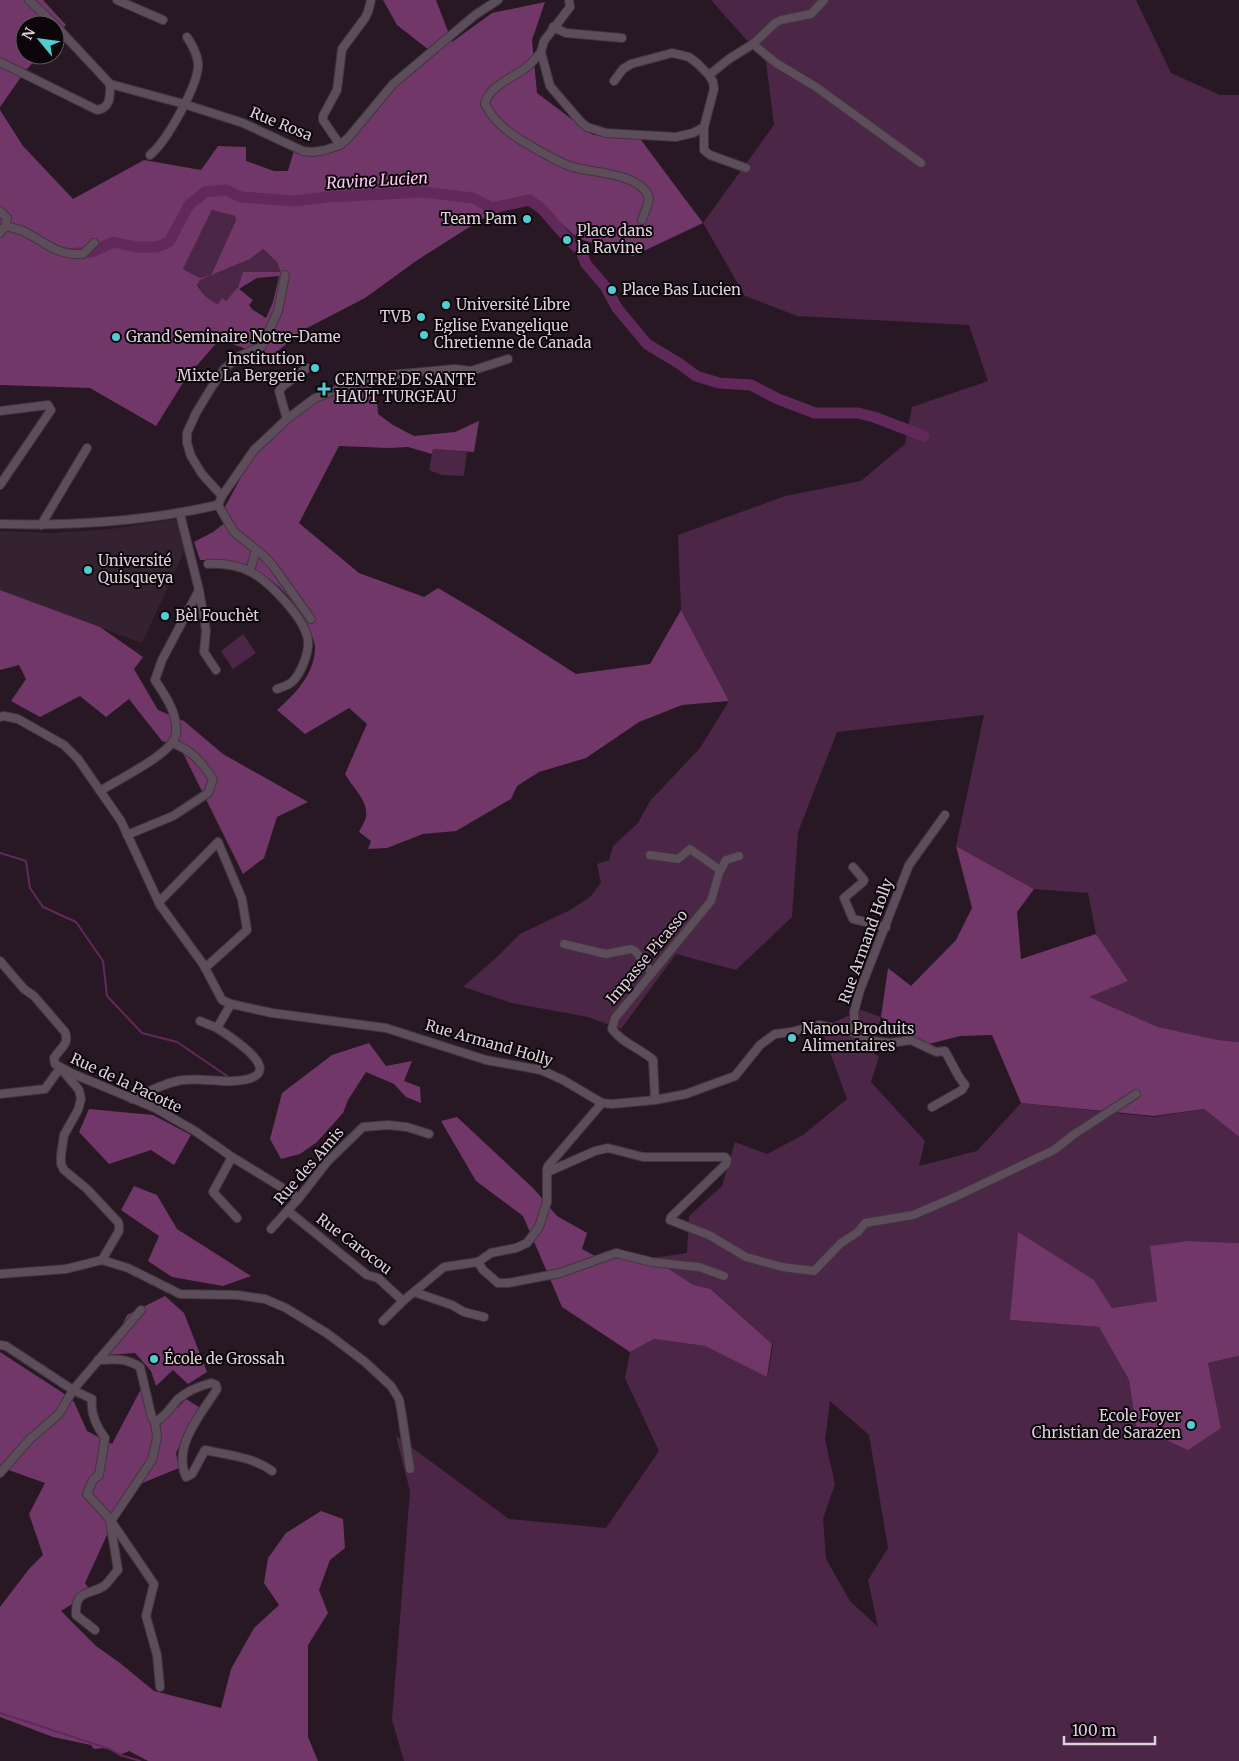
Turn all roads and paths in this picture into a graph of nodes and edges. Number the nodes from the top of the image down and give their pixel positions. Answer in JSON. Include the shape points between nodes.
{"nodes":[{"id":1,"x":29,"y":0,"type":"edge"},
{"id":2,"x":117,"y":0,"type":"edge"},
{"id":3,"x":371,"y":0,"type":"edge"},
{"id":4,"x":498,"y":0,"type":"edge"},
{"id":5,"x":569,"y":0,"type":"edge"},
{"id":6,"x":824,"y":0,"type":"edge"},
{"id":7,"x":45,"y":15,"type":"edge"},
{"id":8,"x":163,"y":20,"type":"dead end"},
{"id":9,"x":553,"y":27,"type":"junction"},
{"id":10,"x":65,"y":36,"type":"edge"},
{"id":11,"x":187,"y":37,"type":"dead end"},
{"id":12,"x":622,"y":38,"type":"dead end"},
{"id":13,"x":753,"y":44,"type":"junction"},
{"id":14,"x":541,"y":52,"type":"junction"},
{"id":15,"x":0,"y":62,"type":"edge"},
{"id":16,"x":709,"y":75,"type":"junction"},
{"id":17,"x":614,"y":81,"type":"dead end"},
{"id":18,"x":110,"y":84,"type":"junction"},
{"id":19,"x":184,"y":104,"type":"junction"},
{"id":20,"x":704,"y":127,"type":"junction"},
{"id":21,"x":340,"y":145,"type":"junction"},
{"id":22,"x":150,"y":156,"type":"dead end"},
{"id":23,"x":921,"y":163,"type":"dead end"},
{"id":24,"x":746,"y":168,"type":"dead end"},
{"id":25,"x":0,"y":211,"type":"edge"},
{"id":26,"x":642,"y":220,"type":"dead end"},
{"id":27,"x":3,"y":230,"type":"edge"},
{"id":28,"x":94,"y":243,"type":"dead end"},
{"id":29,"x":285,"y":275,"type":"dead end"},
{"id":30,"x":508,"y":359,"type":"dead end"},
{"id":31,"x":307,"y":368,"type":"dead end"},
{"id":32,"x":0,"y":411,"type":"edge"},
{"id":33,"x":287,"y":419,"type":"junction"},
{"id":34,"x":86,"y":448,"type":"dead end"},
{"id":35,"x":0,"y":485,"type":"edge"},
{"id":36,"x":222,"y":496,"type":"junction"},
{"id":37,"x":218,"y":505,"type":"junction"},
{"id":38,"x":180,"y":514,"type":"junction"},
{"id":39,"x":0,"y":524,"type":"edge"},
{"id":40,"x":41,"y":525,"type":"junction"},
{"id":41,"x":256,"y":550,"type":"junction"},
{"id":42,"x":208,"y":564,"type":"dead end"},
{"id":43,"x":250,"y":572,"type":"junction"},
{"id":44,"x":199,"y":590,"type":"junction"},
{"id":45,"x":311,"y":619,"type":"dead end"},
{"id":46,"x":216,"y":670,"type":"dead end"},
{"id":47,"x":277,"y":690,"type":"dead end"},
{"id":48,"x":0,"y":717,"type":"edge"},
{"id":49,"x":172,"y":743,"type":"junction"},
{"id":50,"x":100,"y":791,"type":"junction"},
{"id":51,"x":945,"y":815,"type":"dead end"},
{"id":52,"x":127,"y":835,"type":"junction"},
{"id":53,"x":650,"y":855,"type":"dead end"},
{"id":54,"x":739,"y":856,"type":"dead end"},
{"id":55,"x":853,"y":867,"type":"dead end"},
{"id":56,"x":720,"y":870,"type":"junction"},
{"id":57,"x":159,"y":902,"type":"junction"},
{"id":58,"x":886,"y":927,"type":"junction"},
{"id":59,"x":564,"y":944,"type":"dead end"},
{"id":60,"x":2,"y":966,"type":"edge"},
{"id":61,"x":205,"y":968,"type":"junction"},
{"id":62,"x":652,"y":973,"type":"junction"},
{"id":63,"x":231,"y":1004,"type":"junction"},
{"id":64,"x":200,"y":1021,"type":"dead end"},
{"id":65,"x":217,"y":1028,"type":"junction"},
{"id":66,"x":855,"y":1033,"type":"junction"},
{"id":67,"x":60,"y":1068,"type":"junction"},
{"id":68,"x":0,"y":1094,"type":"edge"},
{"id":69,"x":1136,"y":1094,"type":"dead end"},
{"id":70,"x":132,"y":1099,"type":"junction"},
{"id":71,"x":655,"y":1100,"type":"junction"},
{"id":72,"x":602,"y":1103,"type":"junction"},
{"id":73,"x":932,"y":1107,"type":"dead end"},
{"id":74,"x":429,"y":1134,"type":"dead end"},
{"id":75,"x":232,"y":1157,"type":"junction"},
{"id":76,"x":547,"y":1169,"type":"junction"},
{"id":77,"x":299,"y":1198,"type":"junction"},
{"id":78,"x":288,"y":1210,"type":"junction"},
{"id":79,"x":237,"y":1218,"type":"dead end"},
{"id":80,"x":271,"y":1230,"type":"dead end"},
{"id":81,"x":102,"y":1260,"type":"junction"},
{"id":82,"x":478,"y":1262,"type":"junction"},
{"id":83,"x":0,"y":1274,"type":"edge"},
{"id":84,"x":724,"y":1276,"type":"dead end"},
{"id":85,"x":414,"y":1292,"type":"junction"},
{"id":86,"x":403,"y":1301,"type":"junction"},
{"id":87,"x":141,"y":1310,"type":"dead end"},
{"id":88,"x":484,"y":1317,"type":"dead end"},
{"id":89,"x":383,"y":1320,"type":"dead end"},
{"id":90,"x":0,"y":1345,"type":"edge"},
{"id":91,"x":98,"y":1360,"type":"junction"},
{"id":92,"x":73,"y":1390,"type":"junction"},
{"id":93,"x":156,"y":1422,"type":"junction"},
{"id":94,"x":410,"y":1469,"type":"dead end"},
{"id":95,"x":272,"y":1471,"type":"dead end"},
{"id":96,"x":0,"y":1473,"type":"edge"},
{"id":97,"x":110,"y":1520,"type":"junction"},
{"id":98,"x":95,"y":1630,"type":"dead end"},
{"id":99,"x":160,"y":1687,"type":"dead end"}],
"edges":[{"from":1,"to":7,"type":"street","name":"Rue Rosa"},
{"from":2,"to":8,"type":"street"},
{"from":3,"to":21,"type":"street","via":[[365,18],[342,49],[337,90],[323,116]]},
{"from":4,"to":21,"type":"street","name":"Rue Rosa","via":[[474,15],[393,84]]},
{"from":5,"to":9,"type":"street","via":[[568,10]]},
{"from":6,"to":13,"type":"street","via":[[811,14],[775,23]]},
{"from":9,"to":12,"type":"street","via":[[566,33]]},
{"from":9,"to":14,"type":"street"},
{"from":10,"to":18,"type":"street","name":"Rue Rosa"},
{"from":11,"to":19,"type":"street","via":[[195,51],[198,67]]},
{"from":13,"to":16,"type":"street"},
{"from":13,"to":23,"type":"street"},
{"from":14,"to":20,"type":"street","via":[[550,86],[587,127],[606,133],[676,136]]},
{"from":14,"to":26,"type":"street","via":[[527,67],[486,98],[484,104],[490,114],[507,131],[565,165],[639,184],[649,198]]},
{"from":15,"to":18,"type":"street","via":[[97,110],[108,104]]},
{"from":16,"to":17,"type":"street","via":[[689,57],[672,53],[631,64]]},
{"from":16,"to":20,"type":"street","via":[[714,90]]},
{"from":18,"to":19,"type":"street","name":"Rue Rosa"},
{"from":19,"to":21,"type":"street","name":"Rue Rosa","via":[[256,128],[303,150],[312,152]]},
{"from":19,"to":22,"type":"street","via":[[172,128]]},
{"from":20,"to":24,"type":"street","via":[[706,153]]},
{"from":25,"to":27,"type":"street","via":[[7,218]]},
{"from":27,"to":28,"type":"street","via":[[24,231],[69,254],[83,254]]},
{"from":29,"to":36,"type":"street","via":[[278,311],[262,346],[240,356],[225,368],[187,433],[191,456]]},
{"from":30,"to":33,"type":"street","via":[[471,371],[390,375],[352,384],[315,398]]},
{"from":31,"to":33,"type":"street","via":[[279,391]]},
{"from":32,"to":35,"type":"street","via":[[48,405],[51,410]]},
{"from":33,"to":36,"type":"street","via":[[254,450]]},
{"from":34,"to":40,"type":"street"},
{"from":36,"to":37,"type":"street"},
{"from":37,"to":38,"type":"street"},
{"from":37,"to":41,"type":"street","via":[[234,532]]},
{"from":38,"to":40,"type":"street"},
{"from":38,"to":44,"type":"street"},
{"from":39,"to":40,"type":"street"},
{"from":41,"to":43,"type":"street"},
{"from":41,"to":45,"type":"street","via":[[273,566]]},
{"from":42,"to":43,"type":"street","via":[[232,565]]},
{"from":43,"to":47,"type":"street","via":[[288,605],[308,641],[302,667],[293,682]]},
{"from":44,"to":46,"type":"street","via":[[206,630],[204,652]]},
{"from":44,"to":49,"type":"street","via":[[155,680],[168,700],[176,724]]},
{"from":48,"to":50,"type":"street","via":[[18,719],[64,745]]},
{"from":49,"to":50,"type":"street"},
{"from":49,"to":52,"type":"street","via":[[190,751],[202,763],[213,779],[208,794],[173,816]]},
{"from":50,"to":52,"type":"street"},
{"from":51,"to":58,"type":"street","name":"Rue Armand Holly","via":[[909,865]]},
{"from":52,"to":57,"type":"street"},
{"from":53,"to":56,"type":"street","via":[[678,859],[690,849]]},
{"from":54,"to":56,"type":"street","via":[[726,860]]},
{"from":55,"to":58,"type":"street","via":[[864,880],[844,898],[853,919]]},
{"from":56,"to":62,"type":"street","name":"Impasse Picasso","via":[[711,902]]},
{"from":57,"to":61,"type":"street"},
{"from":57,"to":61,"type":"street","via":[[218,842],[242,899],[246,930]]},
{"from":58,"to":66,"type":"street","name":"Rue Armand Holly","via":[[860,990],[854,1012]]},
{"from":59,"to":62,"type":"street","via":[[606,954],[631,950]]},
{"from":60,"to":67,"type":"street","name":"Rue de la Pacotte","via":[[65,1032],[66,1044],[54,1062]]},
{"from":61,"to":63,"type":"street","via":[[222,1000]]},
{"from":62,"to":71,"type":"street","name":"Impasse Picasso","via":[[615,1018],[612,1029],[617,1036],[653,1060]]},
{"from":63,"to":65,"type":"street"},
{"from":63,"to":72,"type":"street","name":"Rue Armand Holly","via":[[272,1013],[386,1028],[486,1060],[541,1070]]},
{"from":64,"to":65,"type":"street"},
{"from":65,"to":70,"type":"street","via":[[240,1042],[259,1061],[260,1067],[254,1077],[234,1081],[182,1080]]},
{"from":66,"to":71,"type":"street","via":[[819,1025],[775,1034],[760,1044],[735,1076],[686,1094]]},
{"from":66,"to":73,"type":"street","via":[[866,1040],[890,1043],[911,1040],[936,1052],[945,1051],[965,1085]]},
{"from":67,"to":68,"type":"street","via":[[44,1089]]},
{"from":67,"to":70,"type":"street","name":"Rue de la Pacotte"},
{"from":67,"to":81,"type":"street","via":[[79,1090],[81,1099],[64,1135],[61,1164],[119,1226]]},
{"from":69,"to":76,"type":"street","via":[[1061,1146],[982,1184],[913,1214],[865,1223],[814,1270],[782,1267],[746,1257],[709,1236],[670,1220],[726,1164],[724,1157],[643,1157],[608,1148],[595,1150],[553,1171]]},
{"from":70,"to":75,"type":"street","name":"Rue de la Pacotte","via":[[196,1131]]},
{"from":71,"to":72,"type":"street"},
{"from":72,"to":76,"type":"street"},
{"from":74,"to":77,"type":"street","name":"Rue des Amis","via":[[407,1127],[363,1127],[328,1161]]},
{"from":75,"to":77,"type":"street","name":"Rue de la Pacotte"},
{"from":75,"to":79,"type":"street","via":[[213,1192]]},
{"from":76,"to":82,"type":"street","via":[[547,1202],[539,1227],[531,1238],[516,1248],[491,1253]]},
{"from":77,"to":78,"type":"street","name":"Rue des Amis"},
{"from":78,"to":80,"type":"street","name":"Rue des Amis"},
{"from":78,"to":86,"type":"street","name":"Rue Carocou","via":[[367,1274],[378,1278]]},
{"from":81,"to":83,"type":"street","via":[[66,1269]]},
{"from":81,"to":94,"type":"street","via":[[128,1268],[180,1294],[265,1299],[328,1334],[365,1362],[391,1386],[399,1399]]},
{"from":82,"to":84,"type":"street","via":[[498,1283],[560,1273],[616,1253],[652,1262],[699,1267]]},
{"from":82,"to":85,"type":"street","via":[[444,1267]]},
{"from":85,"to":86,"type":"street"},
{"from":85,"to":88,"type":"street"},
{"from":86,"to":89,"type":"street"},
{"from":87,"to":91,"type":"street"},
{"from":90,"to":92,"type":"street"},
{"from":91,"to":92,"type":"street"},
{"from":91,"to":93,"type":"street","via":[[131,1361],[140,1367],[152,1418]]},
{"from":92,"to":96,"type":"street","via":[[59,1414],[30,1439]]},
{"from":92,"to":97,"type":"street","via":[[92,1399],[96,1426],[105,1438],[99,1475],[87,1494]]},
{"from":93,"to":95,"type":"street","via":[[180,1397],[200,1386],[216,1385],[217,1389],[194,1422],[185,1447],[183,1469],[186,1477],[192,1474],[205,1450],[262,1463]]},
{"from":93,"to":97,"type":"street","via":[[157,1438],[152,1460]]},
{"from":97,"to":98,"type":"street","via":[[118,1570],[103,1586],[83,1593],[76,1604],[76,1615]]},
{"from":97,"to":99,"type":"street","via":[[154,1584],[146,1616],[157,1655]]}]}
